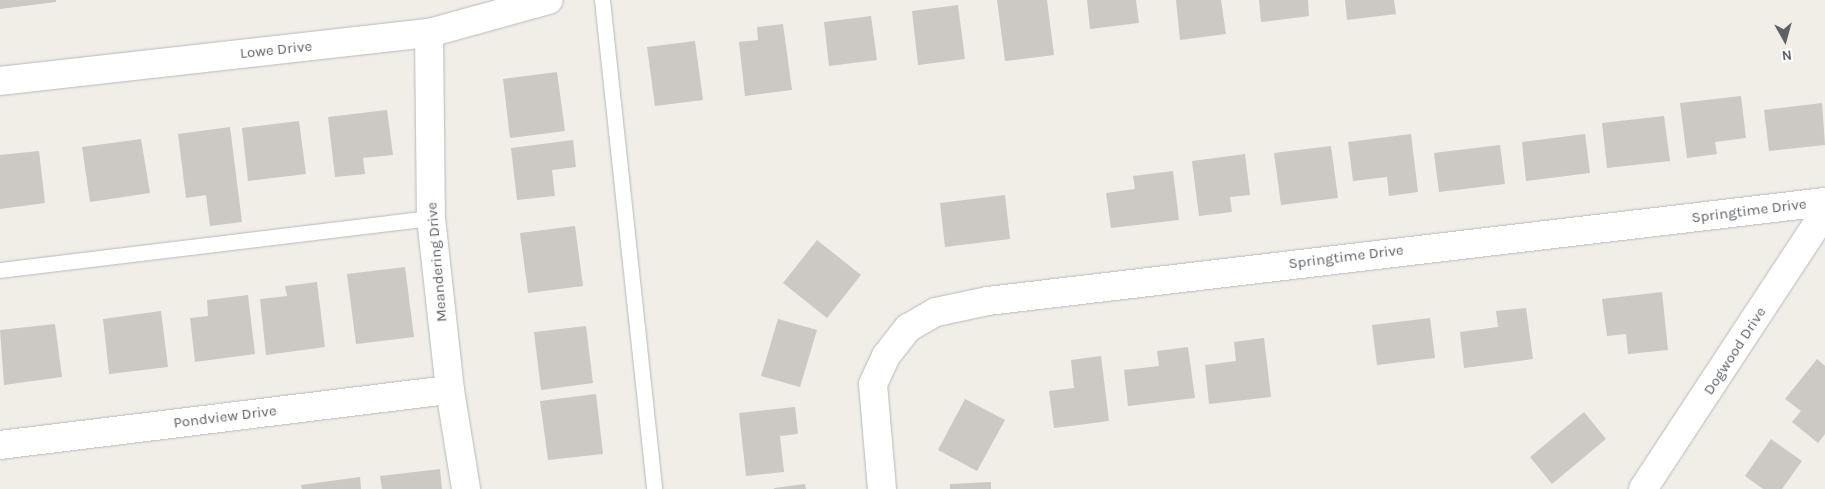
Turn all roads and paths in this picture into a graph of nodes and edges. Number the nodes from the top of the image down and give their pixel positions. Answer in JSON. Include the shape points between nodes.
{"nodes":[{"id":1,"x":549,"y":0,"type":"edge"},
{"id":2,"x":602,"y":0,"type":"edge"},
{"id":3,"x":429,"y":32,"type":"junction"},
{"id":4,"x":0,"y":81,"type":"edge"},
{"id":5,"x":1825,"y":202,"type":"edge"},
{"id":6,"x":1825,"y":212,"type":"edge"},
{"id":7,"x":431,"y":218,"type":"junction"},
{"id":8,"x":0,"y":270,"type":"edge"},
{"id":9,"x":450,"y":390,"type":"junction"},
{"id":10,"x":0,"y":445,"type":"edge"},
{"id":11,"x":466,"y":489,"type":"edge"},
{"id":12,"x":654,"y":489,"type":"edge"},
{"id":13,"x":882,"y":489,"type":"edge"},
{"id":14,"x":1643,"y":489,"type":"edge"}],
"edges":[{"from":1,"to":3,"type":"street","name":"Lowe Drive"},
{"from":2,"to":12,"type":"lane"},
{"from":3,"to":4,"type":"street","name":"Lowe Drive"},
{"from":3,"to":7,"type":"street","name":"Meandering Drive"},
{"from":5,"to":13,"type":"street","name":"Springtime Drive","via":[[988,301],[936,312],[908,328],[886,356],[873,384]]},
{"from":6,"to":14,"type":"street","name":"Dogwood Drive"},
{"from":7,"to":8,"type":"lane"},
{"from":7,"to":9,"type":"street","name":"Meandering Drive"},
{"from":9,"to":10,"type":"street","name":"Pondview Drive"},
{"from":9,"to":11,"type":"street","name":"Meandering Drive"}]}
